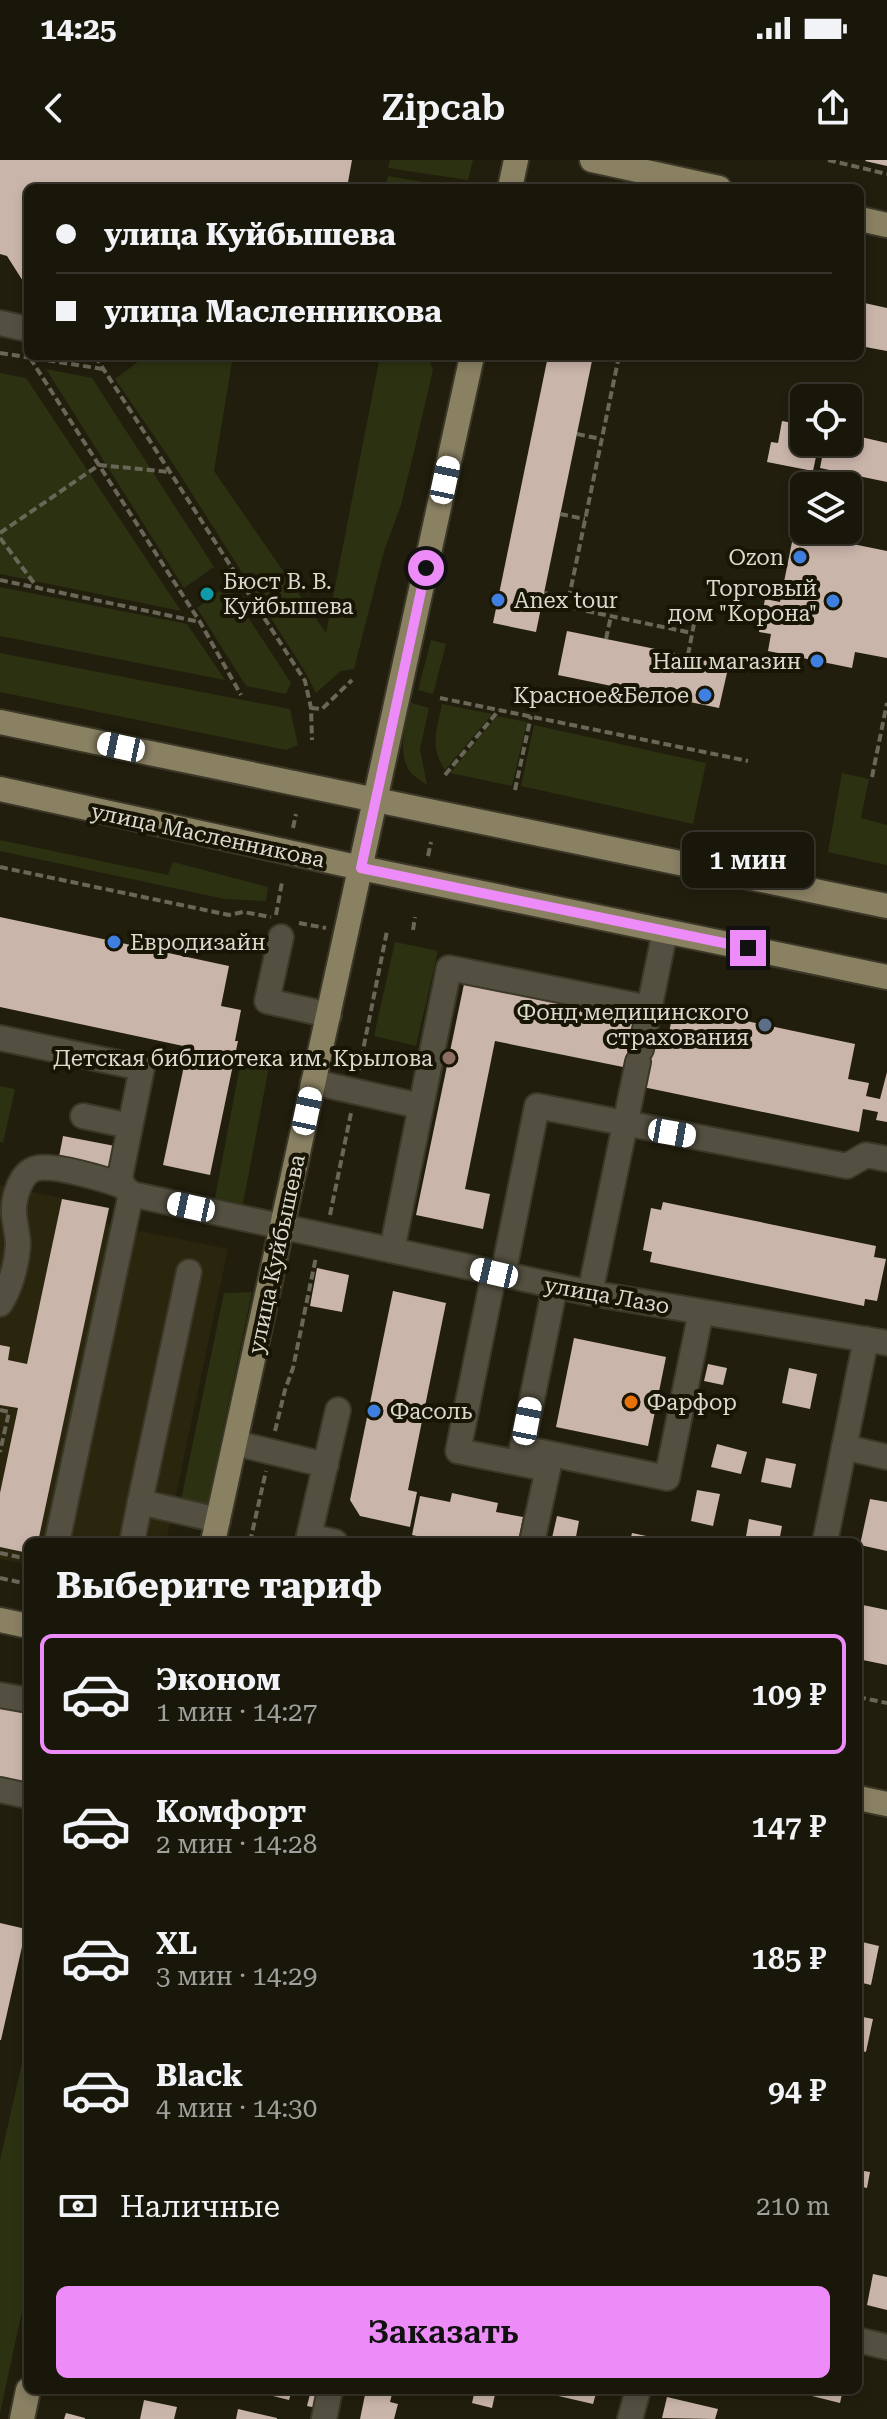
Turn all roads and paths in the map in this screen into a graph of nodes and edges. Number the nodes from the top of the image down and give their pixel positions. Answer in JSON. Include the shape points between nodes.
{"nodes":[{"id":1,"x":516,"y":160,"type":"edge"},
{"id":2,"x":592,"y":160,"type":"edge"},
{"id":3,"x":828,"y":160,"type":"edge"},
{"id":4,"x":887,"y":174,"type":"edge"},
{"id":5,"x":511,"y":184,"type":"edge"},
{"id":6,"x":701,"y":184,"type":"edge"},
{"id":7,"x":864,"y":220,"type":"edge"},
{"id":8,"x":887,"y":225,"type":"edge"},
{"id":9,"x":0,"y":323,"type":"edge"},
{"id":10,"x":24,"y":328,"type":"edge"},
{"id":11,"x":0,"y":353,"type":"edge"},
{"id":12,"x":24,"y":357,"type":"edge"},
{"id":13,"x":31,"y":360,"type":"edge"},
{"id":14,"x":43,"y":360,"type":"edge"},
{"id":15,"x":97,"y":360,"type":"edge"},
{"id":16,"x":471,"y":360,"type":"edge"},
{"id":17,"x":618,"y":360,"type":"edge"},
{"id":18,"x":103,"y":369,"type":"junction"},
{"id":19,"x":577,"y":434,"type":"dead end"},
{"id":20,"x":601,"y":439,"type":"junction"},
{"id":21,"x":99,"y":465,"type":"junction"},
{"id":22,"x":170,"y":472,"type":"junction"},
{"id":23,"x":560,"y":514,"type":"dead end"},
{"id":24,"x":585,"y":519,"type":"junction"},
{"id":25,"x":0,"y":535,"type":"edge"},
{"id":26,"x":0,"y":580,"type":"edge"},
{"id":27,"x":38,"y":588,"type":"junction"},
{"id":28,"x":544,"y":593,"type":"dead end"},
{"id":29,"x":569,"y":598,"type":"junction"},
{"id":30,"x":611,"y":616,"type":"junction"},
{"id":31,"x":200,"y":622,"type":"junction"},
{"id":32,"x":694,"y":624,"type":"dead end"},
{"id":33,"x":692,"y":633,"type":"junction"},
{"id":34,"x":606,"y":639,"type":"dead end"},
{"id":35,"x":688,"y":655,"type":"dead end"},
{"id":36,"x":352,"y":680,"type":"dead end"},
{"id":37,"x":241,"y":695,"type":"dead end"},
{"id":38,"x":440,"y":698,"type":"dead end"},
{"id":39,"x":887,"y":703,"type":"edge"},
{"id":40,"x":311,"y":708,"type":"junction"},
{"id":41,"x":499,"y":710,"type":"junction"},
{"id":42,"x":531,"y":716,"type":"junction"},
{"id":43,"x":0,"y":722,"type":"edge"},
{"id":44,"x":312,"y":740,"type":"dead end"},
{"id":45,"x":748,"y":761,"type":"dead end"},
{"id":46,"x":445,"y":775,"type":"dead end"},
{"id":47,"x":872,"y":777,"type":"dead end"},
{"id":48,"x":0,"y":789,"type":"edge"},
{"id":49,"x":515,"y":790,"type":"dead end"},
{"id":50,"x":375,"y":800,"type":"junction"},
{"id":51,"x":296,"y":814,"type":"dead end"},
{"id":52,"x":293,"y":828,"type":"dead end"},
{"id":53,"x":431,"y":842,"type":"dead end"},
{"id":54,"x":428,"y":856,"type":"dead end"},
{"id":55,"x":0,"y":867,"type":"edge"},
{"id":56,"x":361,"y":868,"type":"junction"},
{"id":57,"x":282,"y":882,"type":"dead end"},
{"id":58,"x":887,"y":906,"type":"edge"},
{"id":59,"x":415,"y":917,"type":"dead end"},
{"id":60,"x":278,"y":928,"type":"junction"},
{"id":61,"x":332,"y":929,"type":"dead end"},
{"id":62,"x":413,"y":930,"type":"dead end"},
{"id":63,"x":665,"y":931,"type":"junction"},
{"id":64,"x":887,"y":977,"type":"edge"},
{"id":65,"x":649,"y":1008,"type":"junction"},
{"id":66,"x":329,"y":1015,"type":"junction"},
{"id":67,"x":0,"y":1038,"type":"edge"},
{"id":68,"x":313,"y":1082,"type":"junction"},
{"id":69,"x":420,"y":1106,"type":"junction"},
{"id":70,"x":83,"y":1116,"type":"dead end"},
{"id":71,"x":625,"y":1124,"type":"junction"},
{"id":72,"x":130,"y":1126,"type":"junction"},
{"id":73,"x":887,"y":1159,"type":"edge"},
{"id":74,"x":127,"y":1190,"type":"junction"},
{"id":75,"x":282,"y":1226,"type":"junction"},
{"id":76,"x":321,"y":1235,"type":"junction"},
{"id":77,"x":392,"y":1250,"type":"junction"},
{"id":78,"x":189,"y":1272,"type":"dead end"},
{"id":79,"x":498,"y":1274,"type":"junction"},
{"id":80,"x":555,"y":1286,"type":"junction"},
{"id":81,"x":590,"y":1293,"type":"junction"},
{"id":82,"x":0,"y":1304,"type":"edge"},
{"id":83,"x":701,"y":1312,"type":"junction"},
{"id":84,"x":877,"y":1341,"type":"edge"},
{"id":85,"x":0,"y":1410,"type":"edge"},
{"id":86,"x":338,"y":1410,"type":"dead end"},
{"id":87,"x":235,"y":1443,"type":"junction"},
{"id":88,"x":844,"y":1447,"type":"junction"},
{"id":89,"x":0,"y":1452,"type":"edge"},
{"id":90,"x":270,"y":1452,"type":"junction"},
{"id":91,"x":887,"y":1457,"type":"edge"},
{"id":92,"x":326,"y":1465,"type":"junction"},
{"id":93,"x":140,"y":1502,"type":"junction"},
{"id":94,"x":216,"y":1531,"type":"edge"},
{"id":95,"x":58,"y":1538,"type":"edge"},
{"id":96,"x":133,"y":1538,"type":"edge"},
{"id":97,"x":251,"y":1538,"type":"edge"},
{"id":98,"x":318,"y":1538,"type":"edge"},
{"id":99,"x":533,"y":1538,"type":"edge"},
{"id":100,"x":826,"y":1538,"type":"edge"},
{"id":101,"x":0,"y":1553,"type":"edge"},
{"id":102,"x":24,"y":1558,"type":"edge"},
{"id":103,"x":0,"y":1578,"type":"edge"},
{"id":104,"x":24,"y":1583,"type":"edge"},
{"id":105,"x":0,"y":1620,"type":"edge"},
{"id":106,"x":24,"y":1625,"type":"edge"},
{"id":107,"x":0,"y":1695,"type":"edge"},
{"id":108,"x":862,"y":1698,"type":"edge"},
{"id":109,"x":24,"y":1699,"type":"edge"},
{"id":110,"x":887,"y":1703,"type":"edge"},
{"id":111,"x":0,"y":1790,"type":"edge"},
{"id":112,"x":24,"y":1795,"type":"edge"},
{"id":113,"x":862,"y":1799,"type":"edge"},
{"id":114,"x":887,"y":1804,"type":"edge"},
{"id":115,"x":862,"y":2341,"type":"edge"},
{"id":116,"x":887,"y":2347,"type":"edge"},
{"id":117,"x":27,"y":2394,"type":"edge"},
{"id":118,"x":329,"y":2394,"type":"edge"},
{"id":119,"x":637,"y":2394,"type":"edge"},
{"id":120,"x":22,"y":2419,"type":"edge"},
{"id":121,"x":324,"y":2419,"type":"edge"},
{"id":122,"x":630,"y":2419,"type":"edge"}],
"edges":[{"from":1,"to":5,"type":"main road"},
{"from":2,"to":6,"type":"main road"},
{"from":3,"to":4,"type":"path"},
{"from":7,"to":8,"type":"main road"},
{"from":9,"to":10,"type":"street"},
{"from":11,"to":12,"type":"path"},
{"from":13,"to":21,"type":"path"},
{"from":14,"to":18,"type":"path"},
{"from":15,"to":18,"type":"path"},
{"from":16,"to":50,"type":"main road","name":"улица Куйбышева"},
{"from":17,"to":20,"type":"path"},
{"from":18,"to":22,"type":"path"},
{"from":19,"to":20,"type":"path"},
{"from":20,"to":24,"type":"path"},
{"from":21,"to":22,"type":"path"},
{"from":21,"to":25,"type":"path"},
{"from":21,"to":31,"type":"path"},
{"from":22,"to":40,"type":"path","via":[[305,681]]},
{"from":23,"to":24,"type":"path"},
{"from":24,"to":29,"type":"path"},
{"from":25,"to":27,"type":"path"},
{"from":26,"to":27,"type":"path"},
{"from":27,"to":31,"type":"path"},
{"from":28,"to":29,"type":"path"},
{"from":29,"to":30,"type":"path","via":[[567,607]]},
{"from":30,"to":33,"type":"path"},
{"from":30,"to":34,"type":"path"},
{"from":31,"to":37,"type":"path"},
{"from":32,"to":33,"type":"path"},
{"from":33,"to":35,"type":"path"},
{"from":36,"to":40,"type":"path","via":[[322,709]]},
{"from":38,"to":41,"type":"path"},
{"from":39,"to":47,"type":"path"},
{"from":40,"to":44,"type":"path"},
{"from":41,"to":42,"type":"path"},
{"from":41,"to":46,"type":"path"},
{"from":42,"to":45,"type":"path"},
{"from":42,"to":49,"type":"path"},
{"from":43,"to":50,"type":"main road"},
{"from":48,"to":56,"type":"main road","name":"улица Масленникова"},
{"from":50,"to":56,"type":"main road","name":"улица Куйбышева"},
{"from":50,"to":58,"type":"main road"},
{"from":51,"to":52,"type":"path"},
{"from":53,"to":54,"type":"path"},
{"from":55,"to":60,"type":"path","via":[[229,915],[243,912]]},
{"from":56,"to":63,"type":"main road","name":"улица Масленникова"},
{"from":56,"to":66,"type":"main road","name":"улица Куйбышева"},
{"from":57,"to":60,"type":"path"},
{"from":59,"to":62,"type":"path"},
{"from":60,"to":61,"type":"path"},
{"from":60,"to":66,"type":"street","via":[[267,1001]]},
{"from":63,"to":64,"type":"main road","name":"улица Масленникова"},
{"from":63,"to":65,"type":"street"},
{"from":65,"to":69,"type":"street","via":[[449,968]]},
{"from":65,"to":71,"type":"street"},
{"from":66,"to":68,"type":"main road","name":"улица Куйбышева"},
{"from":67,"to":72,"type":"street","via":[[142,1068]]},
{"from":68,"to":69,"type":"street"},
{"from":68,"to":75,"type":"main road","name":"улица Куйбышева"},
{"from":69,"to":77,"type":"street"},
{"from":70,"to":72,"type":"street"},
{"from":71,"to":73,"type":"street","via":[[847,1166],[866,1155]]},
{"from":71,"to":79,"type":"street","via":[[537,1106]]},
{"from":71,"to":81,"type":"street"},
{"from":72,"to":74,"type":"street","via":[[120,1177]]},
{"from":74,"to":75,"type":"street","name":"улица Лазо"},
{"from":74,"to":82,"type":"street","name":"улица Лазо","via":[[58,1170],[37,1168],[25,1175],[14,1212],[18,1248]]},
{"from":74,"to":95,"type":"street"},
{"from":75,"to":76,"type":"street","name":"улица Лазо"},
{"from":75,"to":87,"type":"main road","name":"улица Куйбышева"},
{"from":76,"to":77,"type":"street","name":"улица Лазо"},
{"from":76,"to":90,"type":"path"},
{"from":77,"to":79,"type":"street","name":"улица Лазо"},
{"from":78,"to":93,"type":"street"},
{"from":79,"to":80,"type":"street","name":"улица Лазо"},
{"from":79,"to":99,"type":"street","via":[[458,1451],[548,1469]]},
{"from":80,"to":81,"type":"street","name":"улица Лазо"},
{"from":80,"to":83,"type":"street","via":[[522,1448],[667,1478]]},
{"from":81,"to":83,"type":"street","name":"улица Лазо"},
{"from":83,"to":84,"type":"street","name":"улица Лазо"},
{"from":84,"to":88,"type":"street"},
{"from":85,"to":89,"type":"path","via":[[9,1412]]},
{"from":86,"to":92,"type":"street"},
{"from":87,"to":90,"type":"street"},
{"from":87,"to":94,"type":"main road","name":"улица Куйбышева"},
{"from":88,"to":91,"type":"street"},
{"from":88,"to":100,"type":"street"},
{"from":90,"to":92,"type":"street"},
{"from":90,"to":97,"type":"path"},
{"from":92,"to":98,"type":"street","via":[[309,1536]]},
{"from":93,"to":94,"type":"street"},
{"from":93,"to":96,"type":"street"},
{"from":101,"to":102,"type":"path"},
{"from":103,"to":104,"type":"path"},
{"from":105,"to":106,"type":"main road"},
{"from":107,"to":109,"type":"street"},
{"from":108,"to":110,"type":"path"},
{"from":111,"to":112,"type":"street"},
{"from":113,"to":114,"type":"main road"},
{"from":115,"to":116,"type":"street"},
{"from":117,"to":120,"type":"main road"},
{"from":118,"to":121,"type":"street"},
{"from":119,"to":122,"type":"street"}]}
